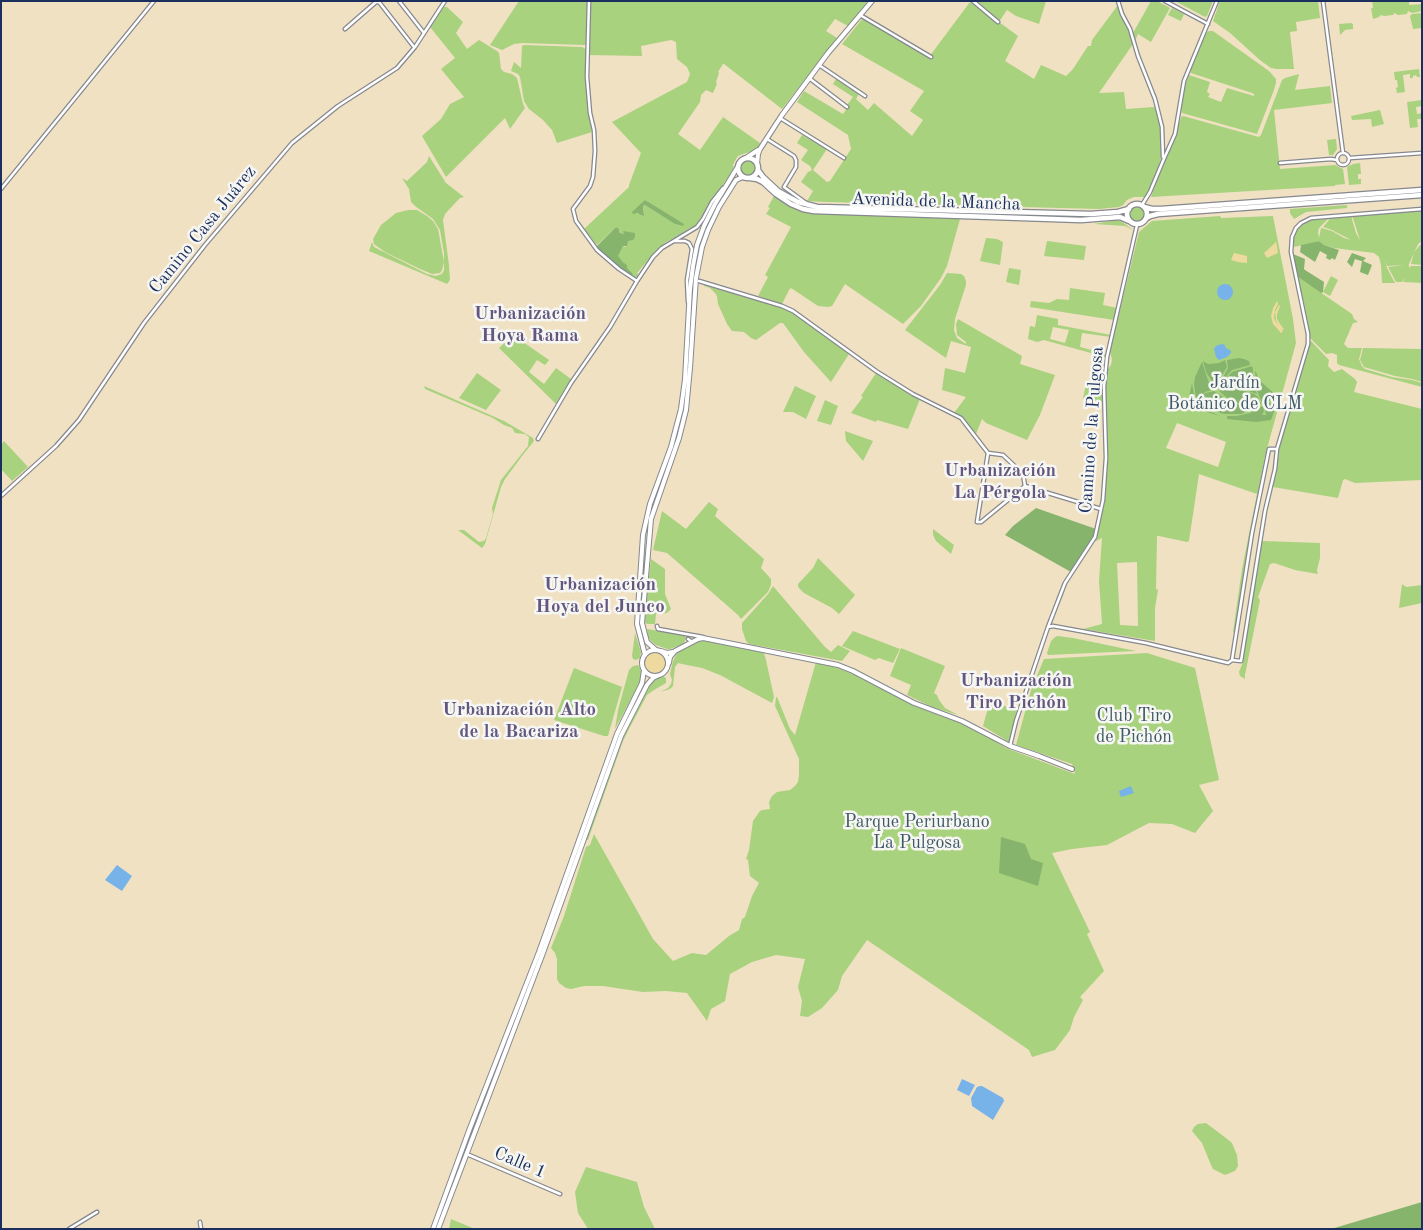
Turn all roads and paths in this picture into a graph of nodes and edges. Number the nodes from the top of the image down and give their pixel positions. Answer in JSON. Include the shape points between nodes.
{"nodes":[{"id":1,"x":154,"y":1,"type":"edge"},
{"id":2,"x":399,"y":1,"type":"edge"},
{"id":3,"x":445,"y":1,"type":"edge"},
{"id":4,"x":589,"y":1,"type":"edge"},
{"id":5,"x":872,"y":1,"type":"edge"},
{"id":6,"x":973,"y":1,"type":"edge"},
{"id":7,"x":1118,"y":1,"type":"edge"},
{"id":8,"x":1165,"y":1,"type":"edge"},
{"id":9,"x":1217,"y":1,"type":"edge"},
{"id":10,"x":1323,"y":1,"type":"edge"},
{"id":11,"x":860,"y":15,"type":"junction"},
{"id":12,"x":998,"y":22,"type":"dead end"},
{"id":13,"x":1208,"y":24,"type":"junction"},
{"id":14,"x":345,"y":29,"type":"dead end"},
{"id":15,"x":424,"y":33,"type":"junction"},
{"id":16,"x":415,"y":47,"type":"junction"},
{"id":17,"x":931,"y":57,"type":"dead end"},
{"id":18,"x":819,"y":65,"type":"junction"},
{"id":19,"x":809,"y":78,"type":"junction"},
{"id":20,"x":865,"y":96,"type":"dead end"},
{"id":21,"x":847,"y":107,"type":"dead end"},
{"id":22,"x":780,"y":118,"type":"junction"},
{"id":23,"x":767,"y":139,"type":"junction"},
{"id":24,"x":760,"y":149,"type":"junction"},
{"id":25,"x":1343,"y":153,"type":"junction"},
{"id":26,"x":1422,"y":153,"type":"edge"},
{"id":27,"x":746,"y":158,"type":"junction"},
{"id":28,"x":844,"y":158,"type":"dead end"},
{"id":29,"x":1350,"y":158,"type":"junction"},
{"id":30,"x":1163,"y":160,"type":"junction"},
{"id":31,"x":1337,"y":160,"type":"junction"},
{"id":32,"x":1280,"y":163,"type":"dead end"},
{"id":33,"x":737,"y":168,"type":"junction"},
{"id":34,"x":760,"y":173,"type":"junction"},
{"id":35,"x":743,"y":177,"type":"junction"},
{"id":36,"x":750,"y":178,"type":"junction"},
{"id":37,"x":728,"y":183,"type":"junction"},
{"id":38,"x":1,"y":189,"type":"edge"},
{"id":39,"x":1422,"y":190,"type":"edge"},
{"id":40,"x":1422,"y":195,"type":"edge"},
{"id":41,"x":806,"y":203,"type":"dead end"},
{"id":42,"x":1143,"y":206,"type":"junction"},
{"id":43,"x":1128,"y":209,"type":"junction"},
{"id":44,"x":1422,"y":209,"type":"edge"},
{"id":45,"x":1147,"y":218,"type":"junction"},
{"id":46,"x":1129,"y":220,"type":"junction"},
{"id":47,"x":1137,"y":225,"type":"junction"},
{"id":48,"x":669,"y":243,"type":"junction"},
{"id":49,"x":637,"y":281,"type":"junction"},
{"id":50,"x":699,"y":281,"type":"dead end"},
{"id":51,"x":689,"y":306,"type":"junction"},
{"id":52,"x":538,"y":439,"type":"dead end"},
{"id":53,"x":1277,"y":449,"type":"junction"},
{"id":54,"x":988,"y":454,"type":"junction"},
{"id":55,"x":1025,"y":486,"type":"junction"},
{"id":56,"x":1,"y":496,"type":"edge"},
{"id":57,"x":1101,"y":509,"type":"junction"},
{"id":58,"x":657,"y":626,"type":"dead end"},
{"id":59,"x":1048,"y":628,"type":"junction"},
{"id":60,"x":686,"y":634,"type":"junction"},
{"id":61,"x":705,"y":638,"type":"junction"},
{"id":62,"x":690,"y":640,"type":"junction"},
{"id":63,"x":659,"y":650,"type":"junction"},
{"id":64,"x":675,"y":651,"type":"junction"},
{"id":65,"x":644,"y":655,"type":"junction"},
{"id":66,"x":1232,"y":660,"type":"junction"},
{"id":67,"x":669,"y":663,"type":"junction"},
{"id":68,"x":644,"y":670,"type":"junction"},
{"id":69,"x":657,"y":676,"type":"junction"},
{"id":70,"x":1010,"y":746,"type":"junction"},
{"id":71,"x":1072,"y":769,"type":"dead end"},
{"id":72,"x":470,"y":1154,"type":"dead end"},
{"id":73,"x":560,"y":1194,"type":"dead end"},
{"id":74,"x":97,"y":1212,"type":"dead end"},
{"id":75,"x":200,"y":1222,"type":"dead end"},
{"id":76,"x":69,"y":1229,"type":"edge"},
{"id":77,"x":201,"y":1229,"type":"edge"},
{"id":78,"x":432,"y":1229,"type":"edge"},
{"id":79,"x":438,"y":1229,"type":"edge"}],
"edges":[{"from":1,"to":38,"type":"street"},
{"from":2,"to":15,"type":"street"},
{"from":3,"to":15,"type":"street","name":"Camino Casa Juárez"},
{"from":4,"to":49,"type":"street","via":[[588,77],[594,130],[593,177],[573,209],[576,221],[597,250]]},
{"from":5,"to":11,"type":"main road"},
{"from":6,"to":12,"type":"street"},
{"from":7,"to":30,"type":"street","via":[[1155,98],[1162,127]]},
{"from":8,"to":13,"type":"street"},
{"from":9,"to":13,"type":"street"},
{"from":10,"to":25,"type":"street"},
{"from":11,"to":17,"type":"street"},
{"from":11,"to":18,"type":"main road"},
{"from":13,"to":30,"type":"street","via":[[1184,81],[1175,134]]},
{"from":14,"to":16,"type":"street","via":[[379,2]]},
{"from":15,"to":16,"type":"street","name":"Camino Casa Juárez"},
{"from":16,"to":56,"type":"street","name":"Camino Casa Juárez","via":[[397,68],[338,106],[292,144],[205,245],[144,323],[79,420],[56,446]]},
{"from":18,"to":19,"type":"main road"},
{"from":18,"to":20,"type":"street"},
{"from":19,"to":21,"type":"street"},
{"from":19,"to":22,"type":"main road"},
{"from":22,"to":23,"type":"main road"},
{"from":22,"to":28,"type":"street"},
{"from":23,"to":24,"type":"main road"},
{"from":23,"to":41,"type":"street","via":[[794,156],[796,166],[784,187]]},
{"from":24,"to":27,"type":"main road"},
{"from":24,"to":34,"type":"main road"},
{"from":25,"to":29,"type":"street"},
{"from":25,"to":31,"type":"street"},
{"from":26,"to":29,"type":"street"},
{"from":27,"to":33,"type":"main road","via":[[739,162]]},
{"from":27,"to":34,"type":"main road","via":[[754,160]]},
{"from":29,"to":31,"type":"street","via":[[1344,165]]},
{"from":30,"to":42,"type":"street"},
{"from":31,"to":32,"type":"street"},
{"from":33,"to":35,"type":"main road"},
{"from":33,"to":37,"type":"main road"},
{"from":34,"to":36,"type":"main road"},
{"from":34,"to":36,"type":"main road","name":"Avenida de la Mancha","via":[[757,179]]},
{"from":34,"to":43,"type":"main road","name":"Avenida de la Mancha","via":[[792,200],[817,207],[1091,214]]},
{"from":34,"to":46,"type":"main road","name":"Avenida de la Mancha","via":[[776,194],[790,204],[814,211],[1081,220],[1124,217]]},
{"from":35,"to":36,"type":"main road"},
{"from":35,"to":63,"type":"main road","via":[[736,180],[726,195],[702,247],[696,278],[686,410],[651,519],[642,623],[647,642]]},
{"from":37,"to":48,"type":"street","via":[[697,227]]},
{"from":37,"to":51,"type":"main road","via":[[701,235],[692,266]]},
{"from":39,"to":42,"type":"main road","via":[[1157,209]]},
{"from":40,"to":45,"type":"main road","via":[[1158,214]]},
{"from":42,"to":43,"type":"main road","via":[[1136,204]]},
{"from":42,"to":45,"type":"main road","via":[[1148,212]]},
{"from":43,"to":46,"type":"main road"},
{"from":44,"to":53,"type":"street","via":[[1316,217],[1296,228],[1291,239],[1291,252],[1308,344]]},
{"from":45,"to":47,"type":"main road"},
{"from":46,"to":47,"type":"main road"},
{"from":47,"to":57,"type":"street","name":"Camino de la Pulgosa","via":[[1107,357],[1104,387],[1106,458]]},
{"from":48,"to":49,"type":"street","via":[[653,257]]},
{"from":48,"to":51,"type":"street","via":[[683,240],[691,246],[687,286]]},
{"from":49,"to":52,"type":"street"},
{"from":50,"to":54,"type":"street","via":[[793,311],[876,371],[961,418]]},
{"from":51,"to":65,"type":"main road","via":[[685,379],[678,423],[650,504],[643,536],[637,624]]},
{"from":53,"to":66,"type":"street","via":[[1269,449]]},
{"from":53,"to":66,"type":"street","via":[[1241,661]]},
{"from":54,"to":55,"type":"street","via":[[1003,455],[1023,474]]},
{"from":54,"to":55,"type":"street","via":[[977,522]]},
{"from":55,"to":57,"type":"street"},
{"from":57,"to":59,"type":"street","name":"Camino de la Pulgosa","via":[[1095,537],[1065,583]]},
{"from":58,"to":60,"type":"street","via":[[658,629]]},
{"from":59,"to":66,"type":"street","via":[[1053,626],[1146,643],[1228,663]]},
{"from":59,"to":70,"type":"street","name":"Camino de la Pulgosa"},
{"from":60,"to":61,"type":"street"},
{"from":60,"to":62,"type":"street","via":[[692,637]]},
{"from":61,"to":62,"type":"main road"},
{"from":61,"to":70,"type":"main road","via":[[838,665]]},
{"from":62,"to":64,"type":"main road"},
{"from":63,"to":64,"type":"main road"},
{"from":63,"to":65,"type":"main road"},
{"from":63,"to":67,"type":"main road"},
{"from":64,"to":67,"type":"main road"},
{"from":65,"to":68,"type":"main road"},
{"from":67,"to":69,"type":"main road","via":[[665,672]]},
{"from":68,"to":69,"type":"main road"},
{"from":68,"to":78,"type":"main road","via":[[642,683],[617,734],[539,952]]},
{"from":69,"to":79,"type":"main road","via":[[646,685],[621,736],[544,953]]},
{"from":70,"to":71,"type":"main road"},
{"from":72,"to":73,"type":"street","name":"Calle 1"},
{"from":74,"to":76,"type":"street"},
{"from":75,"to":77,"type":"street"}]}
